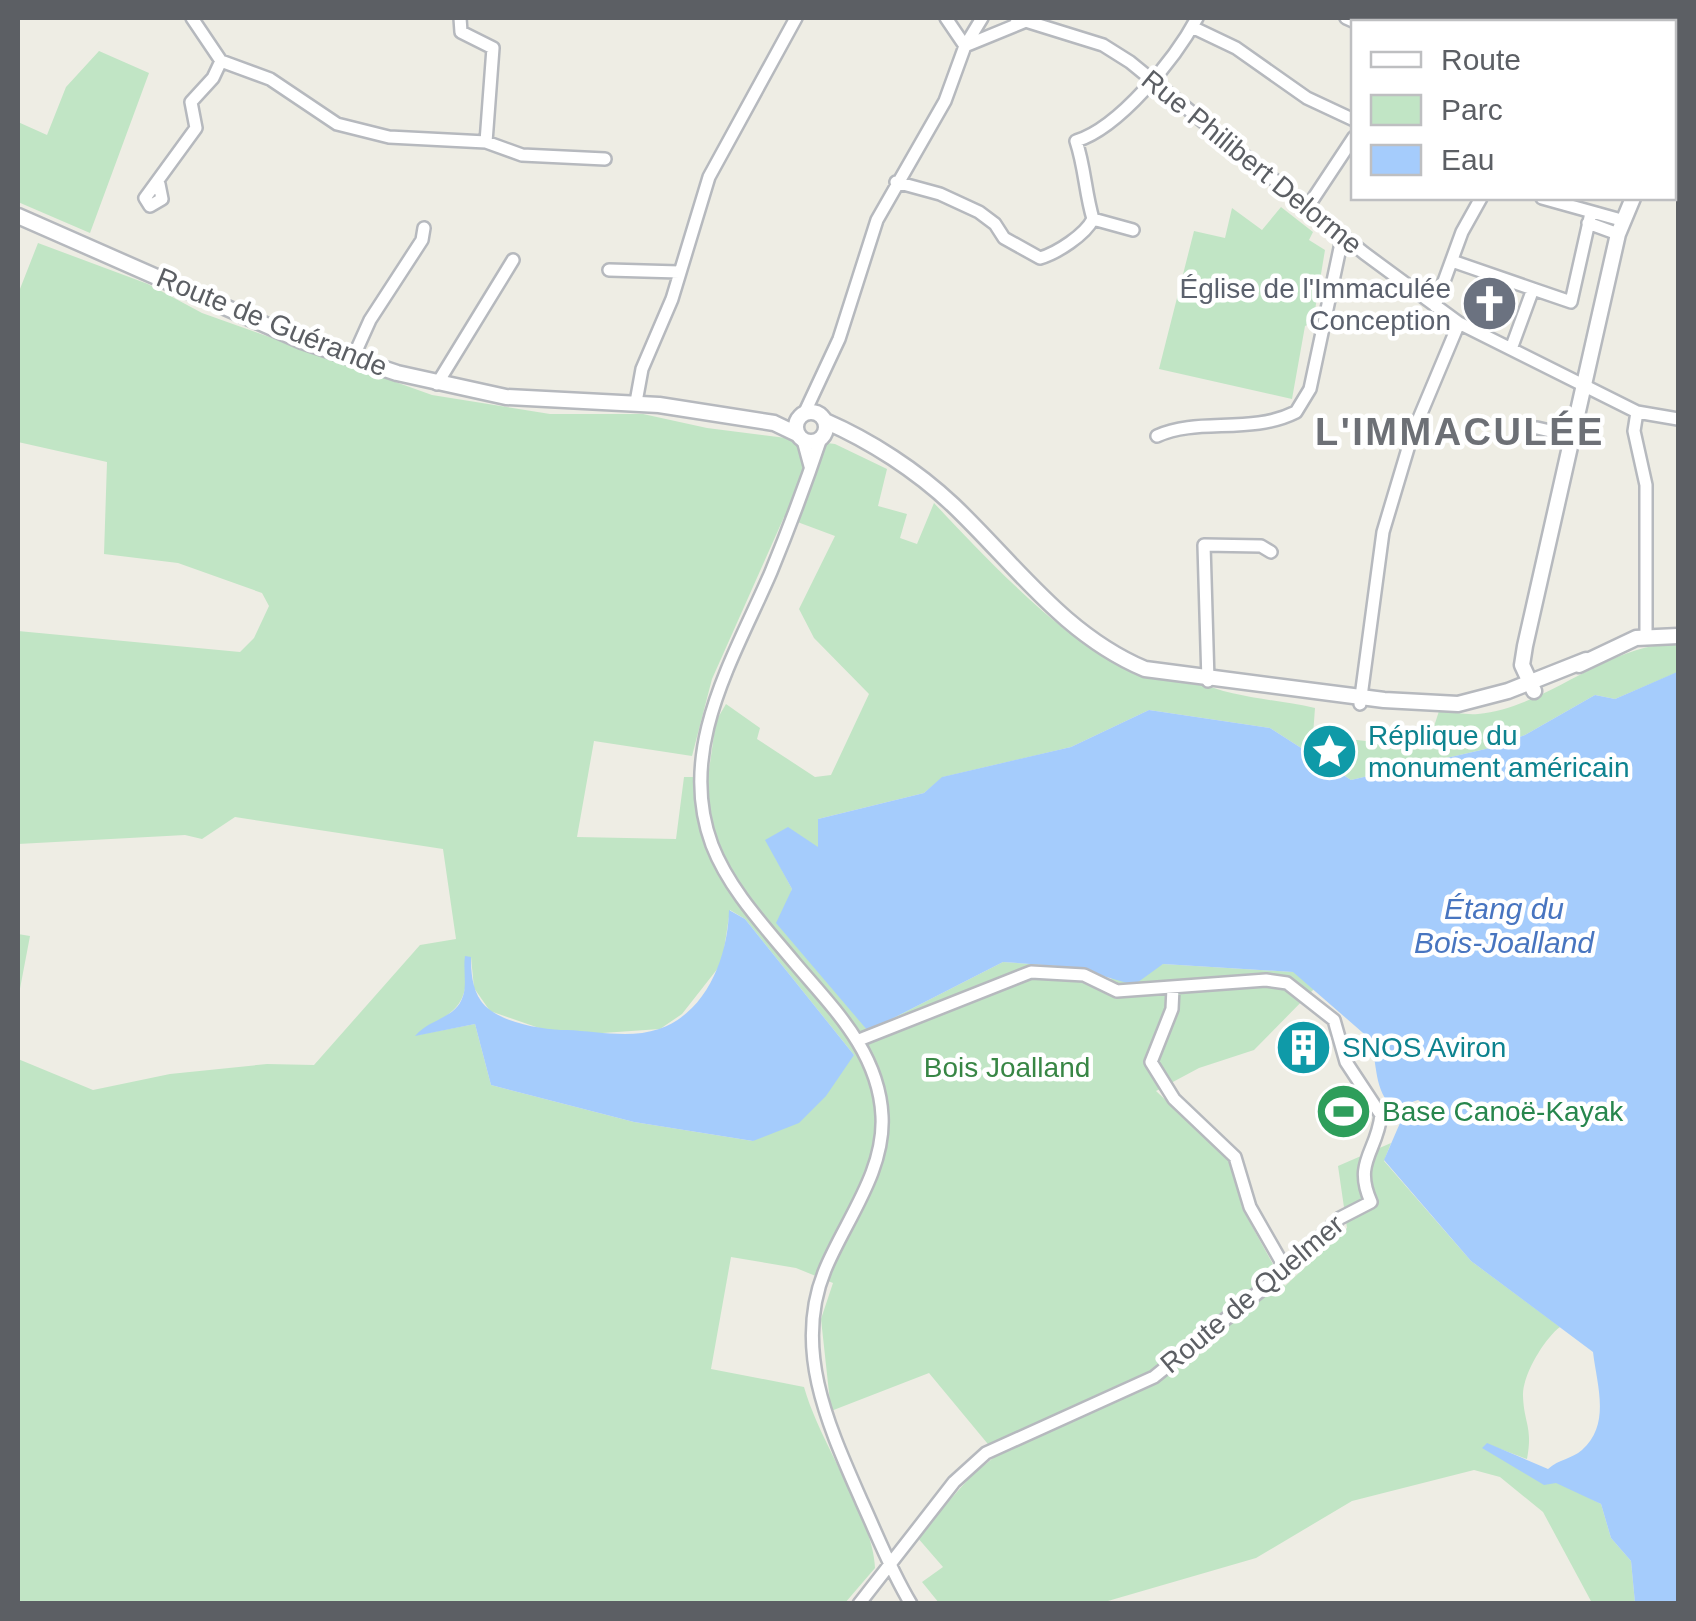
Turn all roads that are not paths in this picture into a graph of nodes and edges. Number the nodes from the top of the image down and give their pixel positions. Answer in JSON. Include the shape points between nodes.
{"nodes":[{"id":1,"x":192,"y":18,"type":"edge"},
{"id":2,"x":460,"y":18,"type":"edge"},
{"id":3,"x":796,"y":18,"type":"edge"},
{"id":4,"x":946,"y":18,"type":"edge"},
{"id":5,"x":982,"y":18,"type":"edge"},
{"id":6,"x":1021,"y":19,"type":"edge"},
{"id":7,"x":1194,"y":22,"type":"edge"},
{"id":8,"x":965,"y":46,"type":"junction"},
{"id":9,"x":221,"y":60,"type":"junction"},
{"id":10,"x":1151,"y":80,"type":"junction"},
{"id":11,"x":1351,"y":119,"type":"edge"},
{"id":12,"x":486,"y":142,"type":"junction"},
{"id":13,"x":1351,"y":142,"type":"edge"},
{"id":14,"x":605,"y":159,"type":"dead end"},
{"id":15,"x":896,"y":182,"type":"junction"},
{"id":16,"x":159,"y":184,"type":"dead end"},
{"id":17,"x":1480,"y":200,"type":"edge"},
{"id":18,"x":1547,"y":200,"type":"edge"},
{"id":19,"x":1632,"y":200,"type":"edge"},
{"id":20,"x":1309,"y":206,"type":"junction"},
{"id":21,"x":18,"y":216,"type":"edge"},
{"id":22,"x":1590,"y":218,"type":"junction"},
{"id":23,"x":1093,"y":219,"type":"junction"},
{"id":24,"x":1619,"y":227,"type":"junction"},
{"id":25,"x":424,"y":228,"type":"dead end"},
{"id":26,"x":1133,"y":230,"type":"dead end"},
{"id":27,"x":1343,"y":234,"type":"junction"},
{"id":28,"x":513,"y":260,"type":"dead end"},
{"id":29,"x":1452,"y":261,"type":"junction"},
{"id":30,"x":609,"y":270,"type":"dead end"},
{"id":31,"x":679,"y":272,"type":"junction"},
{"id":32,"x":1533,"y":289,"type":"junction"},
{"id":33,"x":1435,"y":306,"type":"junction"},
{"id":34,"x":1459,"y":323,"type":"junction"},
{"id":35,"x":1510,"y":349,"type":"junction"},
{"id":36,"x":352,"y":360,"type":"junction"},
{"id":37,"x":1584,"y":383,"type":"junction"},
{"id":38,"x":437,"y":384,"type":"junction"},
{"id":39,"x":820,"y":384,"type":"junction"},
{"id":40,"x":636,"y":402,"type":"junction"},
{"id":41,"x":1637,"y":412,"type":"junction"},
{"id":42,"x":801,"y":416,"type":"junction"},
{"id":43,"x":1678,"y":420,"type":"edge"},
{"id":44,"x":774,"y":423,"type":"junction"},
{"id":45,"x":823,"y":428,"type":"junction"},
{"id":46,"x":1537,"y":428,"type":"dead end"},
{"id":47,"x":1157,"y":436,"type":"dead end"},
{"id":48,"x":1572,"y":436,"type":"junction"},
{"id":49,"x":800,"y":437,"type":"junction"},
{"id":50,"x":810,"y":471,"type":"junction"},
{"id":51,"x":1271,"y":552,"type":"dead end"},
{"id":52,"x":1646,"y":636,"type":"junction"},
{"id":53,"x":1678,"y":636,"type":"edge"},
{"id":54,"x":1524,"y":659,"type":"junction"},
{"id":55,"x":1208,"y":680,"type":"junction"},
{"id":56,"x":1534,"y":684,"type":"junction"},
{"id":57,"x":1250,"y":685,"type":"junction"},
{"id":58,"x":1508,"y":696,"type":"junction"},
{"id":59,"x":1360,"y":700,"type":"junction"},
{"id":60,"x":1173,"y":988,"type":"junction"},
{"id":61,"x":859,"y":1040,"type":"junction"},
{"id":62,"x":1286,"y":1270,"type":"junction"},
{"id":63,"x":887,"y":1564,"type":"junction"},
{"id":64,"x":859,"y":1604,"type":"edge"},
{"id":65,"x":911,"y":1604,"type":"edge"}],
"edges":[{"from":1,"to":9,"type":"street"},
{"from":2,"to":12,"type":"street","via":[[461,32],[493,48]]},
{"from":3,"to":31,"type":"street","via":[[709,177]]},
{"from":4,"to":8,"type":"street"},
{"from":5,"to":8,"type":"street"},
{"from":6,"to":8,"type":"street"},
{"from":6,"to":10,"type":"street","name":"Rue Philibert Delorme","via":[[1103,45]]},
{"from":7,"to":10,"type":"street"},
{"from":7,"to":11,"type":"street","via":[[1306,98]]},
{"from":8,"to":15,"type":"street","via":[[945,101]]},
{"from":9,"to":12,"type":"street","via":[[270,79],[324,118],[360,131]]},
{"from":9,"to":16,"type":"street","via":[[191,102],[196,128]]},
{"from":10,"to":20,"type":"street","name":"Rue Philibert Delorme"},
{"from":10,"to":23,"type":"street","via":[[1128,112],[1076,141]]},
{"from":12,"to":14,"type":"street","via":[[522,154]]},
{"from":13,"to":20,"type":"street"},
{"from":15,"to":23,"type":"street","via":[[978,212],[1004,238],[1040,258]]},
{"from":15,"to":39,"type":"street"},
{"from":17,"to":29,"type":"street"},
{"from":18,"to":22,"type":"street"},
{"from":19,"to":24,"type":"street"},
{"from":20,"to":27,"type":"street","name":"Rue Philibert Delorme"},
{"from":21,"to":36,"type":"street","name":"Route de Guérande"},
{"from":22,"to":24,"type":"street"},
{"from":22,"to":32,"type":"street","via":[[1571,302]]},
{"from":23,"to":26,"type":"street"},
{"from":24,"to":37,"type":"street"},
{"from":25,"to":36,"type":"street"},
{"from":27,"to":33,"type":"street","name":"Rue Philibert Delorme"},
{"from":27,"to":47,"type":"street","via":[[1310,389],[1296,412],[1223,430],[1176,427]]},
{"from":28,"to":38,"type":"street"},
{"from":29,"to":32,"type":"street"},
{"from":29,"to":33,"type":"street"},
{"from":30,"to":31,"type":"street"},
{"from":31,"to":40,"type":"street"},
{"from":32,"to":35,"type":"street"},
{"from":33,"to":34,"type":"street","name":"Rue Philibert Delorme"},
{"from":34,"to":35,"type":"street","name":"Rue Philibert Delorme"},
{"from":34,"to":59,"type":"street","via":[[1408,446],[1382,532]]},
{"from":35,"to":37,"type":"street","name":"Rue Philibert Delorme"},
{"from":36,"to":38,"type":"street","name":"Route de Guérande"},
{"from":37,"to":41,"type":"street","name":"Rue Philibert Delorme"},
{"from":37,"to":48,"type":"street"},
{"from":38,"to":40,"type":"street","name":"Route de Guérande","via":[[527,399]]},
{"from":39,"to":42,"type":"street"},
{"from":39,"to":45,"type":"street"},
{"from":40,"to":44,"type":"street","name":"Route de Guérande"},
{"from":41,"to":43,"type":"street","name":"Rue Philibert Delorme"},
{"from":41,"to":52,"type":"street","via":[[1634,431],[1646,485]]},
{"from":42,"to":44,"type":"street","name":"Route de Guérande"},
{"from":42,"to":45,"type":"street","name":"Route de Guérande"},
{"from":42,"to":49,"type":"street"},
{"from":44,"to":49,"type":"street","name":"Route de Guérande"},
{"from":45,"to":49,"type":"street"},
{"from":45,"to":50,"type":"street"},
{"from":45,"to":55,"type":"street","via":[[859,439],[951,504],[1063,618],[1113,655],[1144,669]]},
{"from":46,"to":48,"type":"street"},
{"from":48,"to":54,"type":"street"},
{"from":49,"to":50,"type":"street"},
{"from":50,"to":61,"type":"street","via":[[714,706],[702,754],[702,812],[722,866],[752,911]]},
{"from":51,"to":55,"type":"street","via":[[1261,546],[1204,546]]},
{"from":52,"to":53,"type":"street"},
{"from":52,"to":56,"type":"street"},
{"from":54,"to":56,"type":"street"},
{"from":54,"to":58,"type":"street"},
{"from":55,"to":57,"type":"street"},
{"from":56,"to":58,"type":"street"},
{"from":57,"to":59,"type":"street"},
{"from":57,"to":59,"type":"street"},
{"from":58,"to":59,"type":"street","via":[[1458,704]]},
{"from":60,"to":61,"type":"street","via":[[1117,991],[1084,975],[1031,972]]},
{"from":60,"to":62,"type":"street","via":[[1172,1009],[1151,1062],[1158,1080],[1235,1157],[1250,1207]]},
{"from":60,"to":62,"type":"street","name":"Route de Quelmer","via":[[1287,983],[1334,1020],[1346,1062],[1382,1116],[1366,1156],[1363,1183],[1371,1202],[1340,1218]]},
{"from":61,"to":63,"type":"street","via":[[876,1081],[882,1136],[824,1272],[815,1302],[814,1353],[824,1414]]},
{"from":62,"to":63,"type":"street","name":"Route de Quelmer","via":[[1154,1377],[986,1453]]},
{"from":63,"to":64,"type":"street","name":"Route de Quelmer"},
{"from":63,"to":65,"type":"street"}]}
